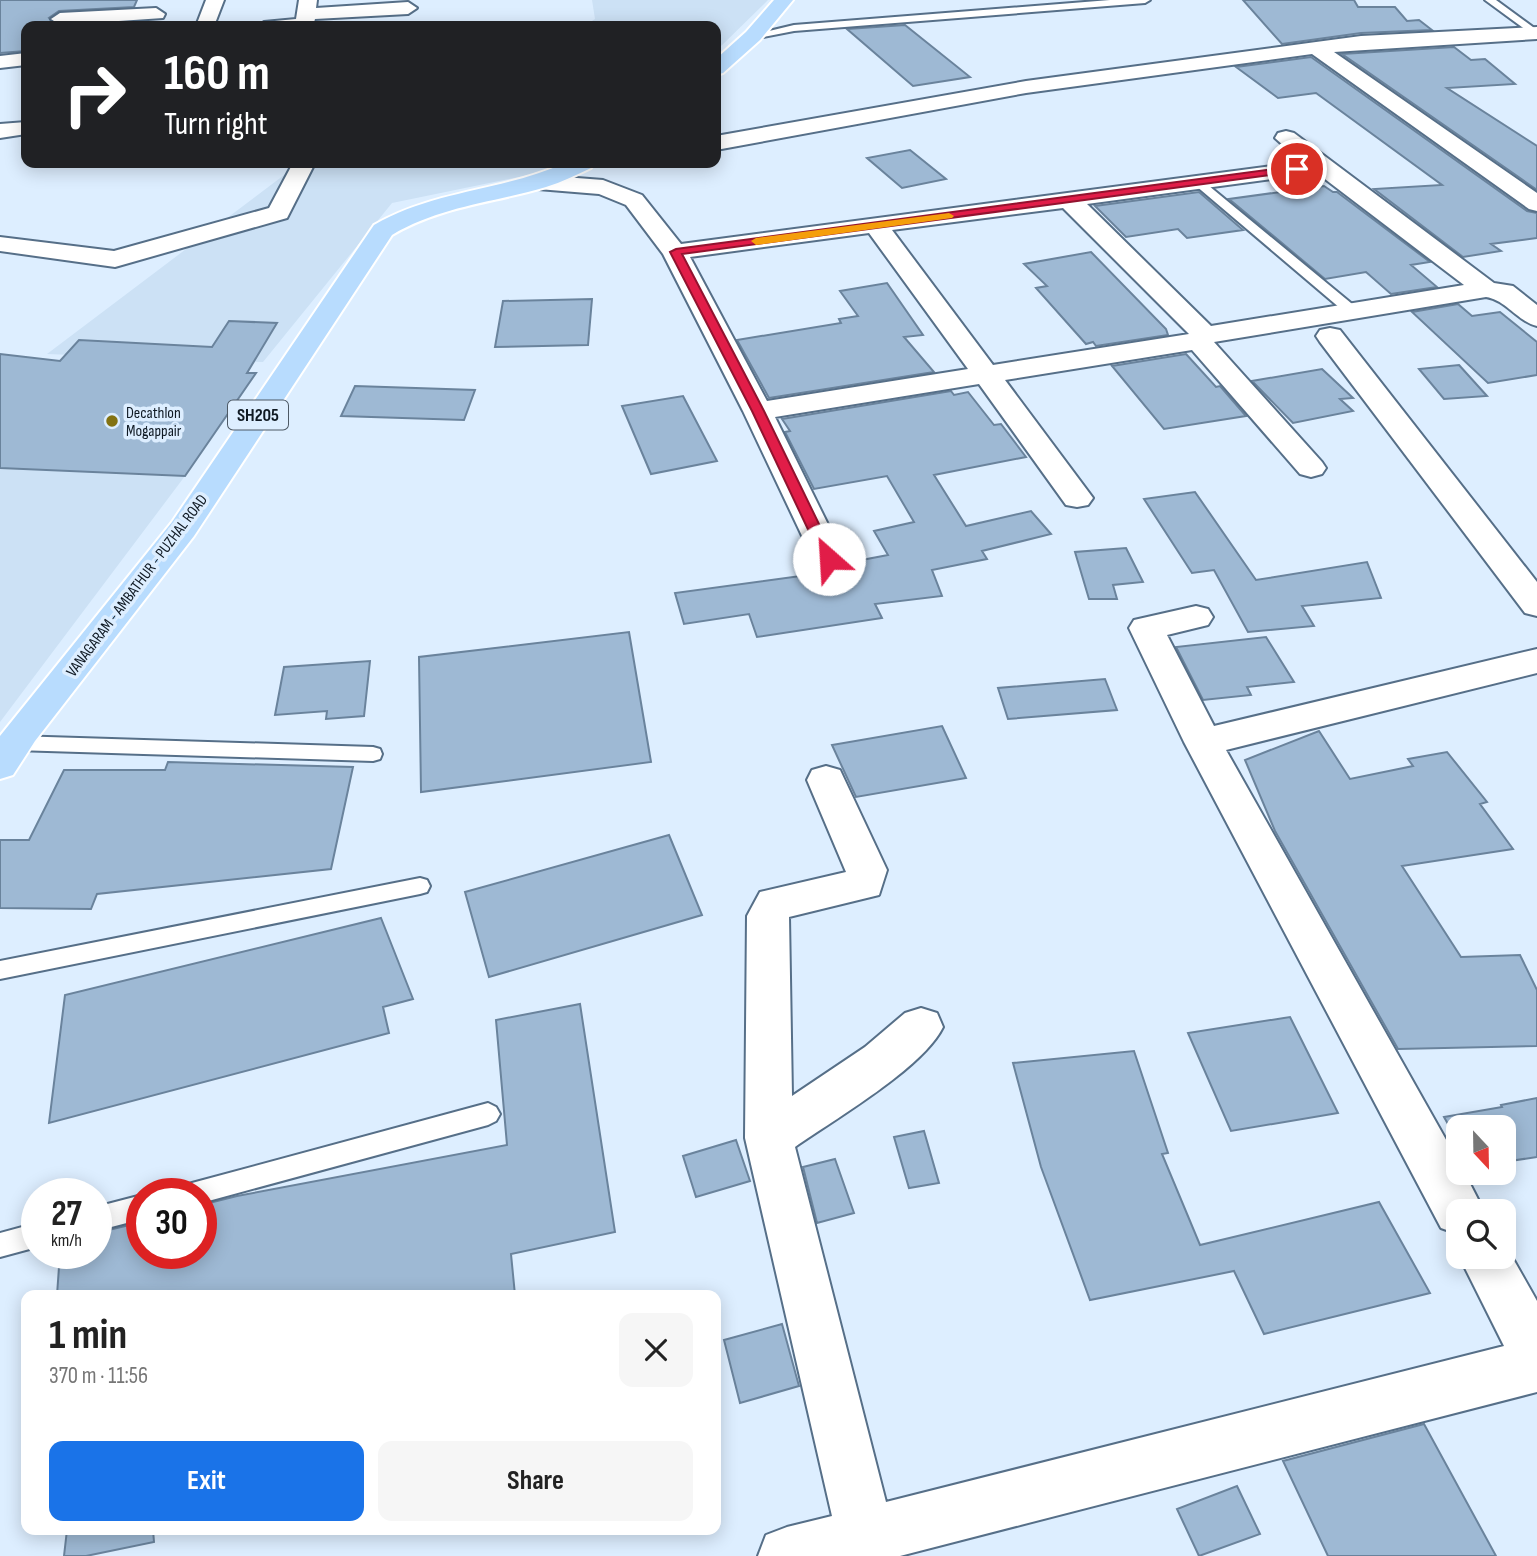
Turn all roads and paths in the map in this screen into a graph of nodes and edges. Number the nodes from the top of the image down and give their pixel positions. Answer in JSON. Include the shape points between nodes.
{"nodes":[{"id":1,"x":69,"y":0,"type":"edge"},
{"id":2,"x":215,"y":0,"type":"edge"},
{"id":3,"x":784,"y":0,"type":"edge"},
{"id":4,"x":1144,"y":0,"type":"edge"},
{"id":5,"x":1490,"y":0,"type":"edge"},
{"id":6,"x":307,"y":7,"type":"edge"},
{"id":7,"x":408,"y":8,"type":"dead end"},
{"id":8,"x":156,"y":13,"type":"edge"},
{"id":9,"x":59,"y":21,"type":"edge"},
{"id":10,"x":78,"y":21,"type":"edge"},
{"id":11,"x":207,"y":21,"type":"edge"},
{"id":12,"x":1536,"y":33,"type":"edge"},
{"id":13,"x":753,"y":36,"type":"junction"},
{"id":14,"x":1316,"y":48,"type":"junction"},
{"id":15,"x":21,"y":60,"type":"edge"},
{"id":16,"x":0,"y":62,"type":"edge"},
{"id":17,"x":721,"y":65,"type":"edge"},
{"id":18,"x":21,"y":129,"type":"edge"},
{"id":19,"x":0,"y":131,"type":"edge"},
{"id":20,"x":1286,"y":138,"type":"dead end"},
{"id":21,"x":721,"y":142,"type":"edge"},
{"id":22,"x":1322,"y":166,"type":"junction"},
{"id":23,"x":302,"y":168,"type":"edge"},
{"id":24,"x":570,"y":168,"type":"edge"},
{"id":25,"x":538,"y":182,"type":"junction"},
{"id":26,"x":1199,"y":183,"type":"junction"},
{"id":27,"x":1069,"y":200,"type":"junction"},
{"id":28,"x":1537,"y":204,"type":"edge"},
{"id":29,"x":876,"y":226,"type":"junction"},
{"id":30,"x":0,"y":244,"type":"edge"},
{"id":31,"x":676,"y":252,"type":"junction"},
{"id":32,"x":1486,"y":289,"type":"junction"},
{"id":33,"x":1352,"y":311,"type":"junction"},
{"id":34,"x":1537,"y":318,"type":"edge"},
{"id":35,"x":1330,"y":336,"type":"dead end"},
{"id":36,"x":1202,"y":338,"type":"junction"},
{"id":37,"x":985,"y":373,"type":"junction"},
{"id":38,"x":758,"y":411,"type":"junction"},
{"id":39,"x":1311,"y":468,"type":"dead end"},
{"id":40,"x":1077,"y":498,"type":"dead end"},
{"id":41,"x":829,"y":559,"type":"dead end"},
{"id":42,"x":1537,"y":605,"type":"edge"},
{"id":43,"x":1196,"y":617,"type":"dead end"},
{"id":44,"x":1537,"y":661,"type":"edge"},
{"id":45,"x":1203,"y":742,"type":"junction"},
{"id":46,"x":7,"y":754,"type":"edge"},
{"id":47,"x":373,"y":754,"type":"dead end"},
{"id":48,"x":826,"y":780,"type":"dead end"},
{"id":49,"x":420,"y":887,"type":"dead end"},
{"id":50,"x":0,"y":970,"type":"edge"},
{"id":51,"x":921,"y":1027,"type":"dead end"},
{"id":52,"x":488,"y":1114,"type":"dead end"},
{"id":53,"x":769,"y":1138,"type":"junction"},
{"id":54,"x":217,"y":1187,"type":"edge"},
{"id":55,"x":1452,"y":1199,"type":"edge"},
{"id":56,"x":21,"y":1239,"type":"edge"},
{"id":57,"x":0,"y":1245,"type":"edge"},
{"id":58,"x":1491,"y":1269,"type":"edge"},
{"id":59,"x":1537,"y":1354,"type":"edge"},
{"id":60,"x":1537,"y":1365,"type":"edge"},
{"id":61,"x":865,"y":1535,"type":"junction"},
{"id":62,"x":787,"y":1556,"type":"edge"}],
"edges":[{"from":1,"to":9,"type":"street"},
{"from":2,"to":11,"type":"street"},
{"from":3,"to":13,"type":"main road"},
{"from":4,"to":13,"type":"lane","via":[[793,28]]},
{"from":5,"to":12,"type":"lane"},
{"from":6,"to":7,"type":"street"},
{"from":8,"to":10,"type":"street"},
{"from":12,"to":14,"type":"street","via":[[1395,38]]},
{"from":13,"to":17,"type":"main road"},
{"from":14,"to":21,"type":"street","via":[[977,94]]},
{"from":14,"to":28,"type":"street"},
{"from":15,"to":16,"type":"street"},
{"from":18,"to":19,"type":"street"},
{"from":20,"to":22,"type":"street"},
{"from":22,"to":26,"type":"street"},
{"from":22,"to":32,"type":"street"},
{"from":23,"to":30,"type":"street","via":[[279,213],[114,259]]},
{"from":24,"to":25,"type":"main road","name":"VANAGARAM - AMBATHUR - PUZHAL ROAD","number":"SH205"},
{"from":25,"to":31,"type":"street","via":[[603,187],[634,200]]},
{"from":25,"to":46,"type":"main road","name":"VANAGARAM - AMBATHUR - PUZHAL ROAD","number":"SH205","via":[[431,205],[383,230],[183,529]]},
{"from":26,"to":27,"type":"street"},
{"from":26,"to":33,"type":"lane"},
{"from":27,"to":29,"type":"street"},
{"from":27,"to":36,"type":"street"},
{"from":29,"to":31,"type":"street"},
{"from":29,"to":37,"type":"street"},
{"from":31,"to":38,"type":"street"},
{"from":32,"to":33,"type":"street"},
{"from":32,"to":34,"type":"street","via":[[1504,292]]},
{"from":33,"to":36,"type":"street"},
{"from":35,"to":42,"type":"street"},
{"from":36,"to":37,"type":"street"},
{"from":36,"to":39,"type":"street"},
{"from":37,"to":38,"type":"street"},
{"from":37,"to":40,"type":"street"},
{"from":38,"to":41,"type":"street"},
{"from":43,"to":45,"type":"street","via":[[1146,628]]},
{"from":44,"to":45,"type":"street"},
{"from":45,"to":55,"type":"street"},
{"from":46,"to":47,"type":"lane"},
{"from":48,"to":53,"type":"street","via":[[867,870],[864,884],[775,904],[768,916]]},
{"from":49,"to":50,"type":"lane"},
{"from":51,"to":53,"type":"street"},
{"from":52,"to":54,"type":"lane"},
{"from":53,"to":61,"type":"street"},
{"from":56,"to":57,"type":"lane"},
{"from":58,"to":59,"type":"street"},
{"from":60,"to":61,"type":"street"},
{"from":61,"to":62,"type":"street"}]}
